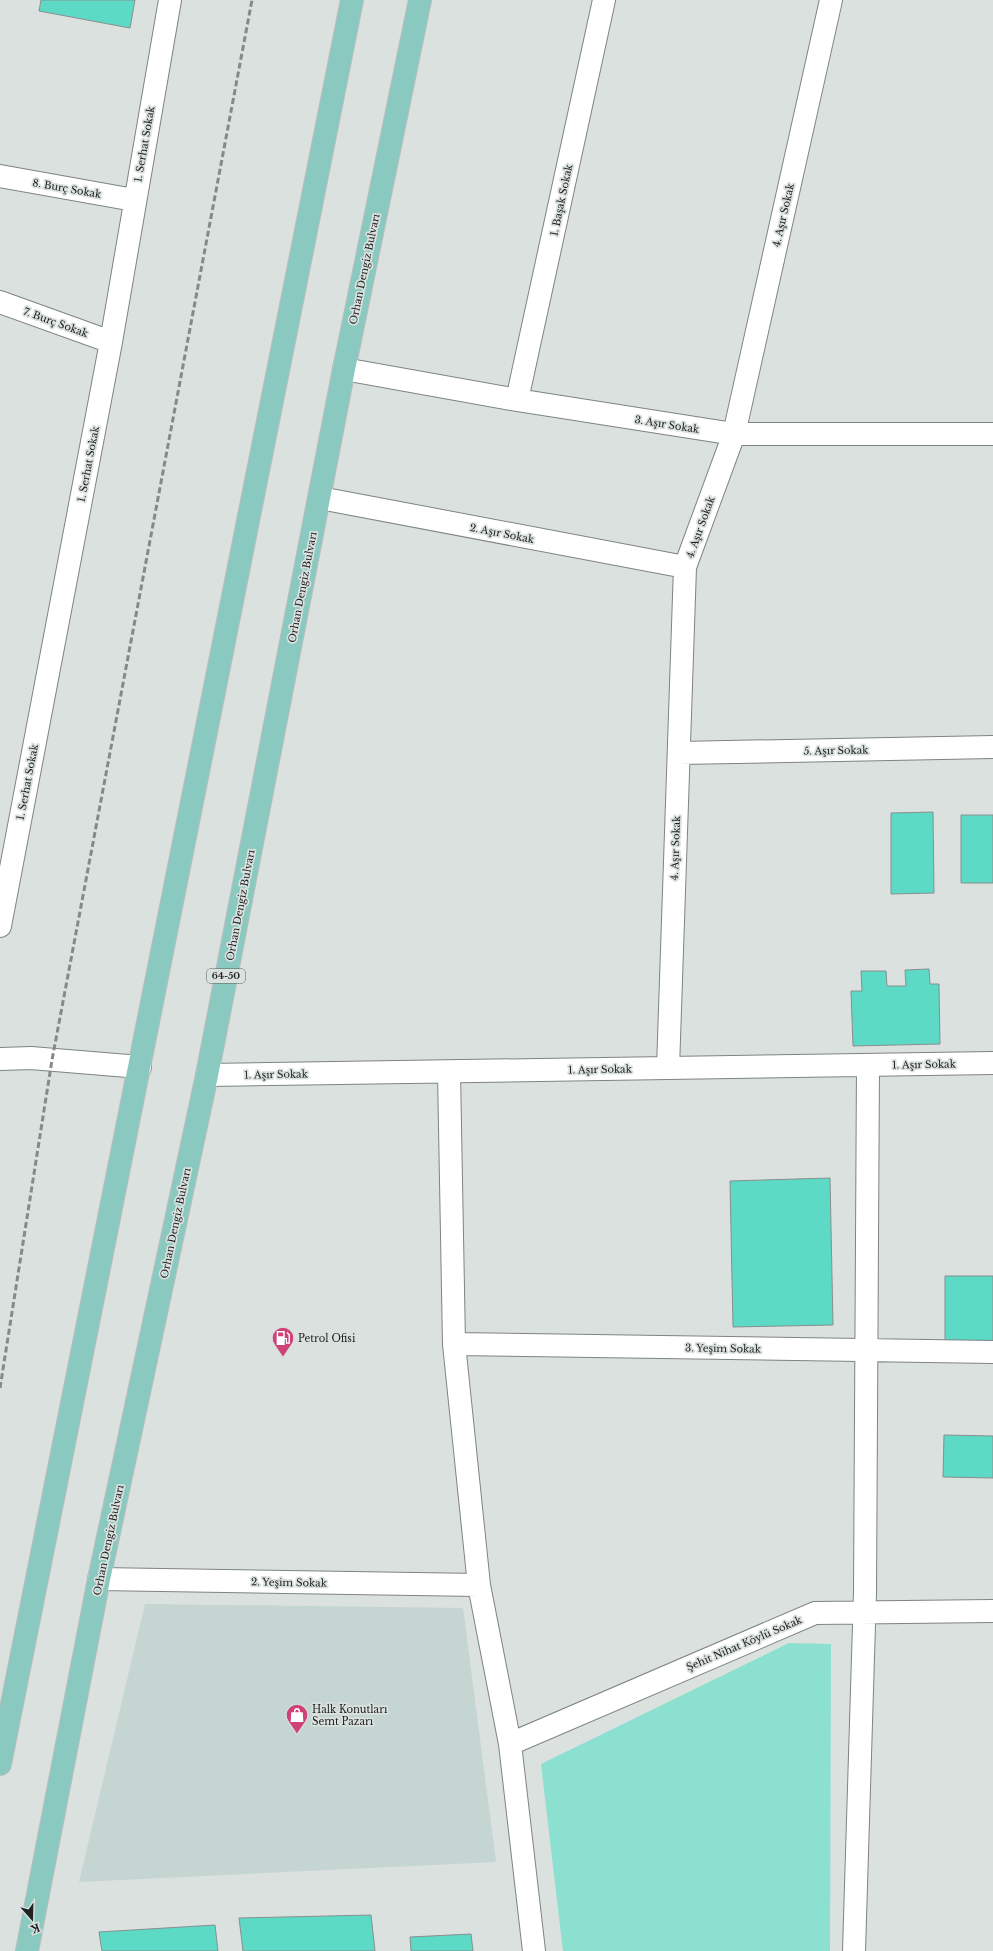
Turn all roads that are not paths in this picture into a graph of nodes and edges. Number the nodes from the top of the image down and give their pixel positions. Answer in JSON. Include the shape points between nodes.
{"nodes":[{"id":1,"x":170,"y":0,"type":"edge"},
{"id":2,"x":352,"y":0,"type":"edge"},
{"id":3,"x":420,"y":0,"type":"edge"},
{"id":4,"x":604,"y":0,"type":"edge"},
{"id":5,"x":832,"y":0,"type":"edge"},
{"id":6,"x":0,"y":176,"type":"edge"},
{"id":7,"x":134,"y":200,"type":"junction"},
{"id":8,"x":0,"y":302,"type":"edge"},
{"id":9,"x":111,"y":342,"type":"junction"},
{"id":10,"x":344,"y":369,"type":"junction"},
{"id":11,"x":517,"y":400,"type":"junction"},
{"id":12,"x":734,"y":434,"type":"junction"},
{"id":13,"x":993,"y":434,"type":"edge"},
{"id":14,"x":320,"y":498,"type":"junction"},
{"id":15,"x":685,"y":567,"type":"junction"},
{"id":16,"x":993,"y":747,"type":"edge"},
{"id":17,"x":678,"y":753,"type":"junction"},
{"id":18,"x":0,"y":926,"type":"edge"},
{"id":19,"x":0,"y":1059,"type":"edge"},
{"id":20,"x":993,"y":1063,"type":"edge"},
{"id":21,"x":868,"y":1065,"type":"junction"},
{"id":22,"x":140,"y":1067,"type":"junction"},
{"id":23,"x":668,"y":1068,"type":"junction"},
{"id":24,"x":449,"y":1072,"type":"junction"},
{"id":25,"x":207,"y":1076,"type":"junction"},
{"id":26,"x":454,"y":1344,"type":"junction"},
{"id":27,"x":867,"y":1351,"type":"junction"},
{"id":28,"x":993,"y":1352,"type":"edge"},
{"id":29,"x":99,"y":1579,"type":"junction"},
{"id":30,"x":479,"y":1585,"type":"junction"},
{"id":31,"x":993,"y":1611,"type":"edge"},
{"id":32,"x":864,"y":1612,"type":"junction"},
{"id":33,"x":510,"y":1744,"type":"junction"},
{"id":34,"x":0,"y":1764,"type":"edge"},
{"id":35,"x":27,"y":1951,"type":"edge"},
{"id":36,"x":534,"y":1951,"type":"edge"},
{"id":37,"x":854,"y":1951,"type":"edge"}],
"edges":[{"from":1,"to":7,"type":"street","name":"1. Serhat Sokak"},
{"from":2,"to":22,"type":"main road"},
{"from":3,"to":10,"type":"main road","name":"Orhan Dengiz Bulvarı","number":"64-50"},
{"from":4,"to":11,"type":"street","name":"1. Başak Sokak"},
{"from":5,"to":12,"type":"street","name":"4. Aşır Sokak"},
{"from":6,"to":7,"type":"street","name":"8. Burç Sokak"},
{"from":7,"to":9,"type":"street","name":"1. Serhat Sokak"},
{"from":8,"to":9,"type":"street","name":"7. Burç Sokak"},
{"from":9,"to":18,"type":"street","name":"1. Serhat Sokak"},
{"from":10,"to":11,"type":"street","name":"3. Aşır Sokak"},
{"from":10,"to":14,"type":"main road","name":"Orhan Dengiz Bulvarı","number":"64-50"},
{"from":11,"to":12,"type":"street","name":"3. Aşır Sokak"},
{"from":12,"to":13,"type":"street","name":"3. Aşır Sokak"},
{"from":12,"to":15,"type":"street","name":"4. Aşır Sokak"},
{"from":14,"to":15,"type":"street","name":"2. Aşır Sokak"},
{"from":14,"to":25,"type":"main road","name":"Orhan Dengiz Bulvarı","number":"64-50"},
{"from":15,"to":17,"type":"street","name":"4. Aşır Sokak"},
{"from":16,"to":17,"type":"street","name":"5. Aşır Sokak"},
{"from":17,"to":23,"type":"street","name":"4. Aşır Sokak"},
{"from":19,"to":22,"type":"street","via":[[30,1058]]},
{"from":20,"to":21,"type":"street","name":"1. Aşır Sokak"},
{"from":21,"to":23,"type":"street","name":"1. Aşır Sokak"},
{"from":21,"to":27,"type":"street"},
{"from":22,"to":34,"type":"main road"},
{"from":23,"to":24,"type":"street","name":"1. Aşır Sokak"},
{"from":24,"to":25,"type":"street","name":"1. Aşır Sokak"},
{"from":24,"to":26,"type":"street"},
{"from":25,"to":29,"type":"main road","name":"Orhan Dengiz Bulvarı","number":"64-50"},
{"from":26,"to":27,"type":"street","name":"3. Yeşim Sokak"},
{"from":26,"to":30,"type":"street"},
{"from":27,"to":28,"type":"street","name":"3. Yeşim Sokak"},
{"from":27,"to":32,"type":"street"},
{"from":29,"to":30,"type":"street","name":"2. Yeşim Sokak"},
{"from":29,"to":35,"type":"main road","name":"Orhan Dengiz Bulvarı","number":"64-50"},
{"from":30,"to":33,"type":"street"},
{"from":31,"to":32,"type":"street","name":"Şehit Nihat Köylü Sokak"},
{"from":32,"to":33,"type":"street","name":"Şehit Nihat Köylü Sokak","via":[[815,1613]]},
{"from":32,"to":37,"type":"street"},
{"from":33,"to":36,"type":"street"}]}
